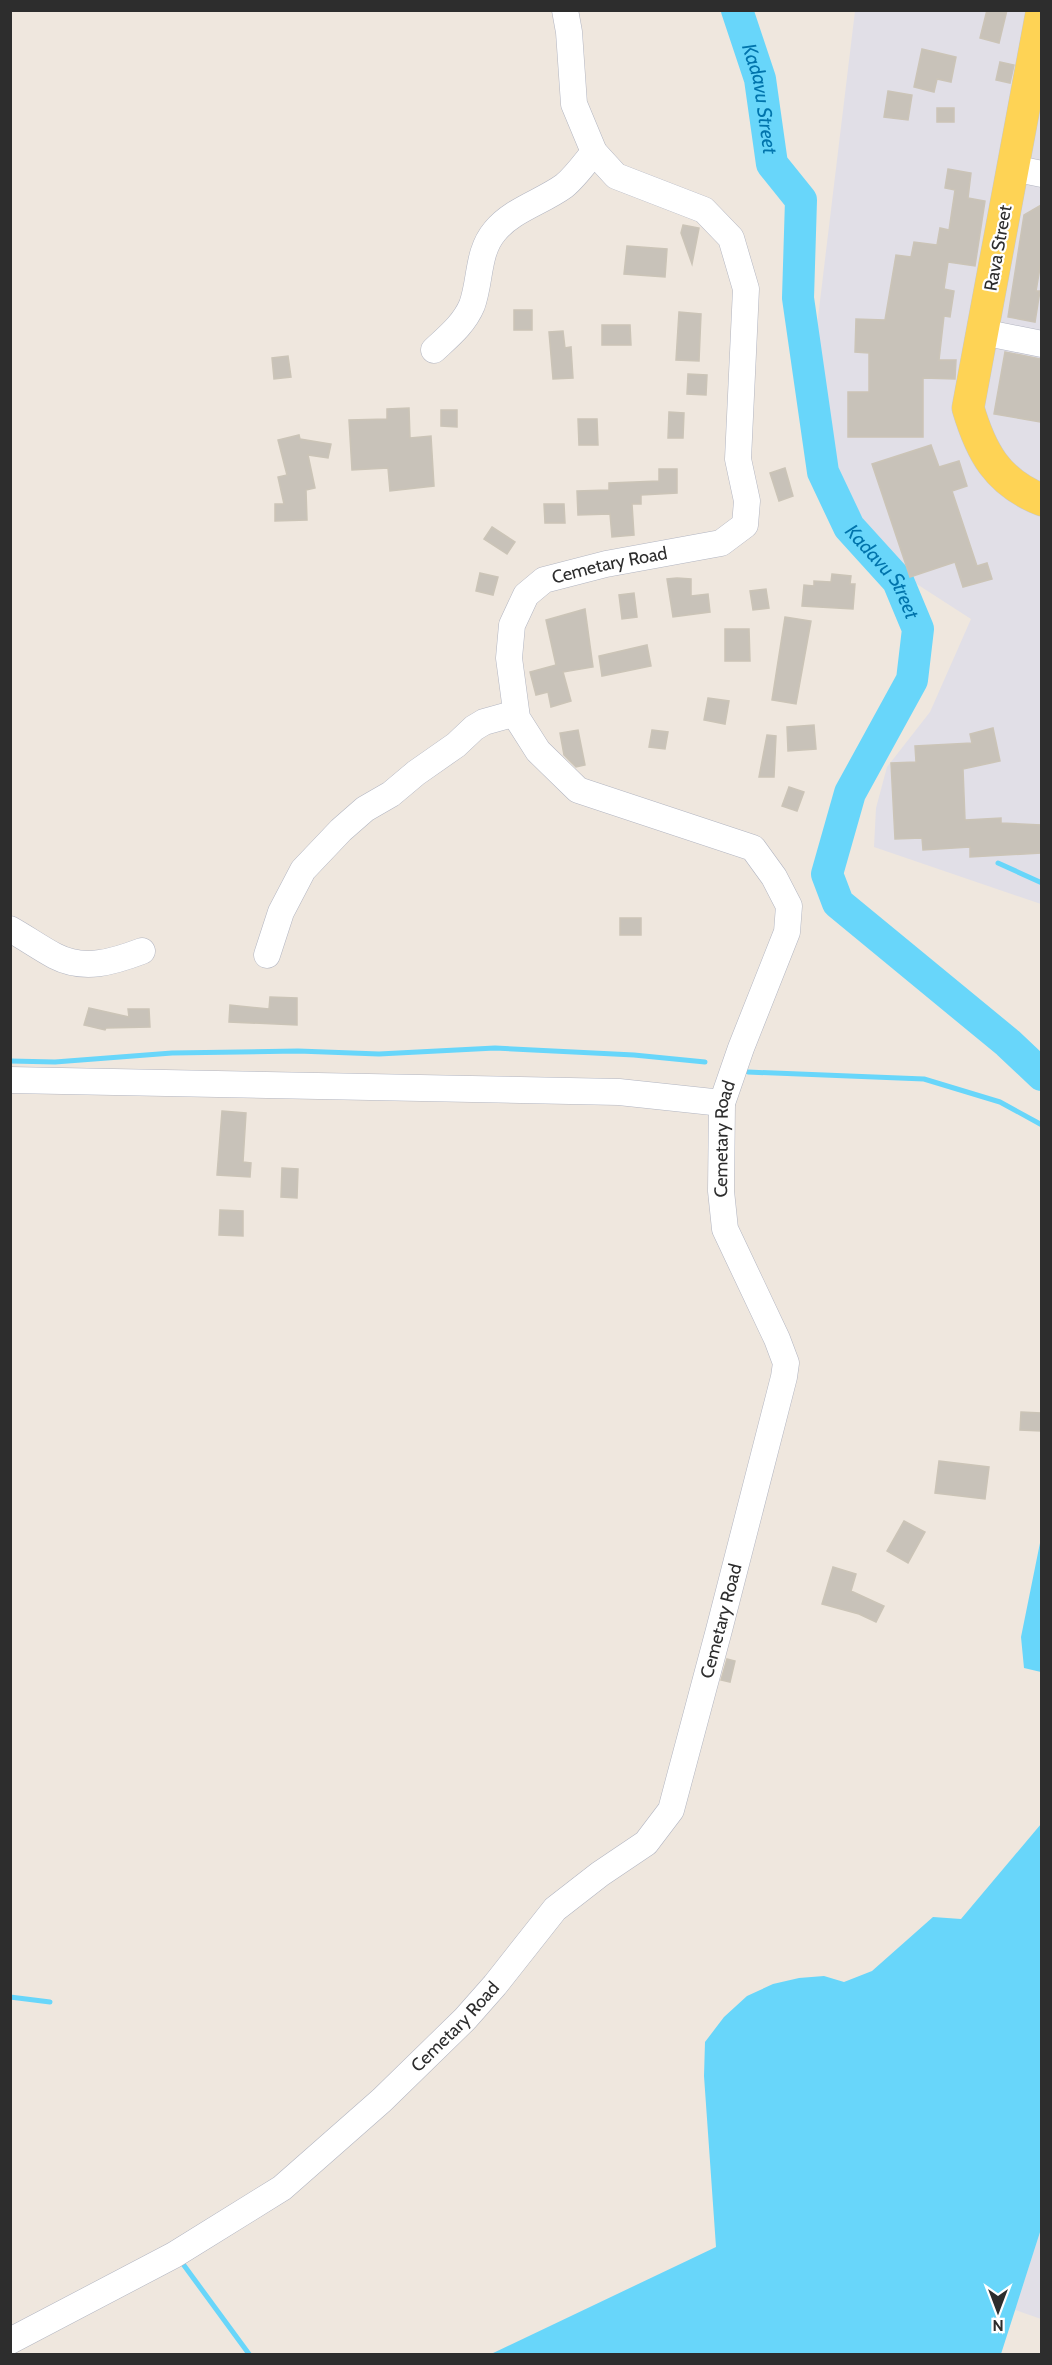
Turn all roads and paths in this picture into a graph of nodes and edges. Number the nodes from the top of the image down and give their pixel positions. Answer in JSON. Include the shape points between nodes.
{"nodes":[{"id":1,"x":565,"y":10,"type":"edge"},
{"id":2,"x":1040,"y":25,"type":"edge"},
{"id":3,"x":594,"y":152,"type":"junction"},
{"id":4,"x":1027,"y":171,"type":"edge"},
{"id":5,"x":982,"y":332,"type":"junction"},
{"id":6,"x":1041,"y":344,"type":"edge"},
{"id":7,"x":434,"y":350,"type":"dead end"},
{"id":8,"x":1041,"y":500,"type":"edge"},
{"id":9,"x":516,"y":713,"type":"junction"},
{"id":10,"x":10,"y":930,"type":"edge"},
{"id":11,"x":142,"y":951,"type":"dead end"},
{"id":12,"x":267,"y":955,"type":"dead end"},
{"id":13,"x":10,"y":1080,"type":"edge"},
{"id":14,"x":725,"y":1093,"type":"junction"},
{"id":15,"x":10,"y":2341,"type":"edge"}],
"edges":[{"from":1,"to":3,"type":"street","name":"Cemetary Road","via":[[574,104]]},
{"from":2,"to":4,"type":"main road","name":"Rava Street"},
{"from":3,"to":7,"type":"street","via":[[565,186],[495,230],[484,250],[466,316]]},
{"from":3,"to":9,"type":"street","name":"Cemetary Road","via":[[616,176],[704,210],[731,238],[746,289],[738,459],[747,501],[745,525],[721,543],[544,580],[526,595],[512,625],[509,658]]},
{"from":4,"to":5,"type":"main road","name":"Rava Street"},
{"from":5,"to":6,"type":"street"},
{"from":5,"to":8,"type":"main road","name":"Rava Street","via":[[968,408],[991,463],[1003,477]]},
{"from":9,"to":12,"type":"street","via":[[474,728],[341,830],[303,870],[281,912]]},
{"from":9,"to":14,"type":"street","name":"Cemetary Road","via":[[538,751],[578,790],[753,848],[774,878],[789,906],[787,932]]},
{"from":10,"to":11,"type":"street","via":[[74,963],[116,961]]},
{"from":13,"to":14,"type":"street"},
{"from":14,"to":15,"type":"street","name":"Cemetary Road","via":[[721,1191],[725,1229],[786,1363],[671,1810],[646,1843],[555,1909],[465,2019],[382,2100],[282,2188],[174,2255]]}]}
